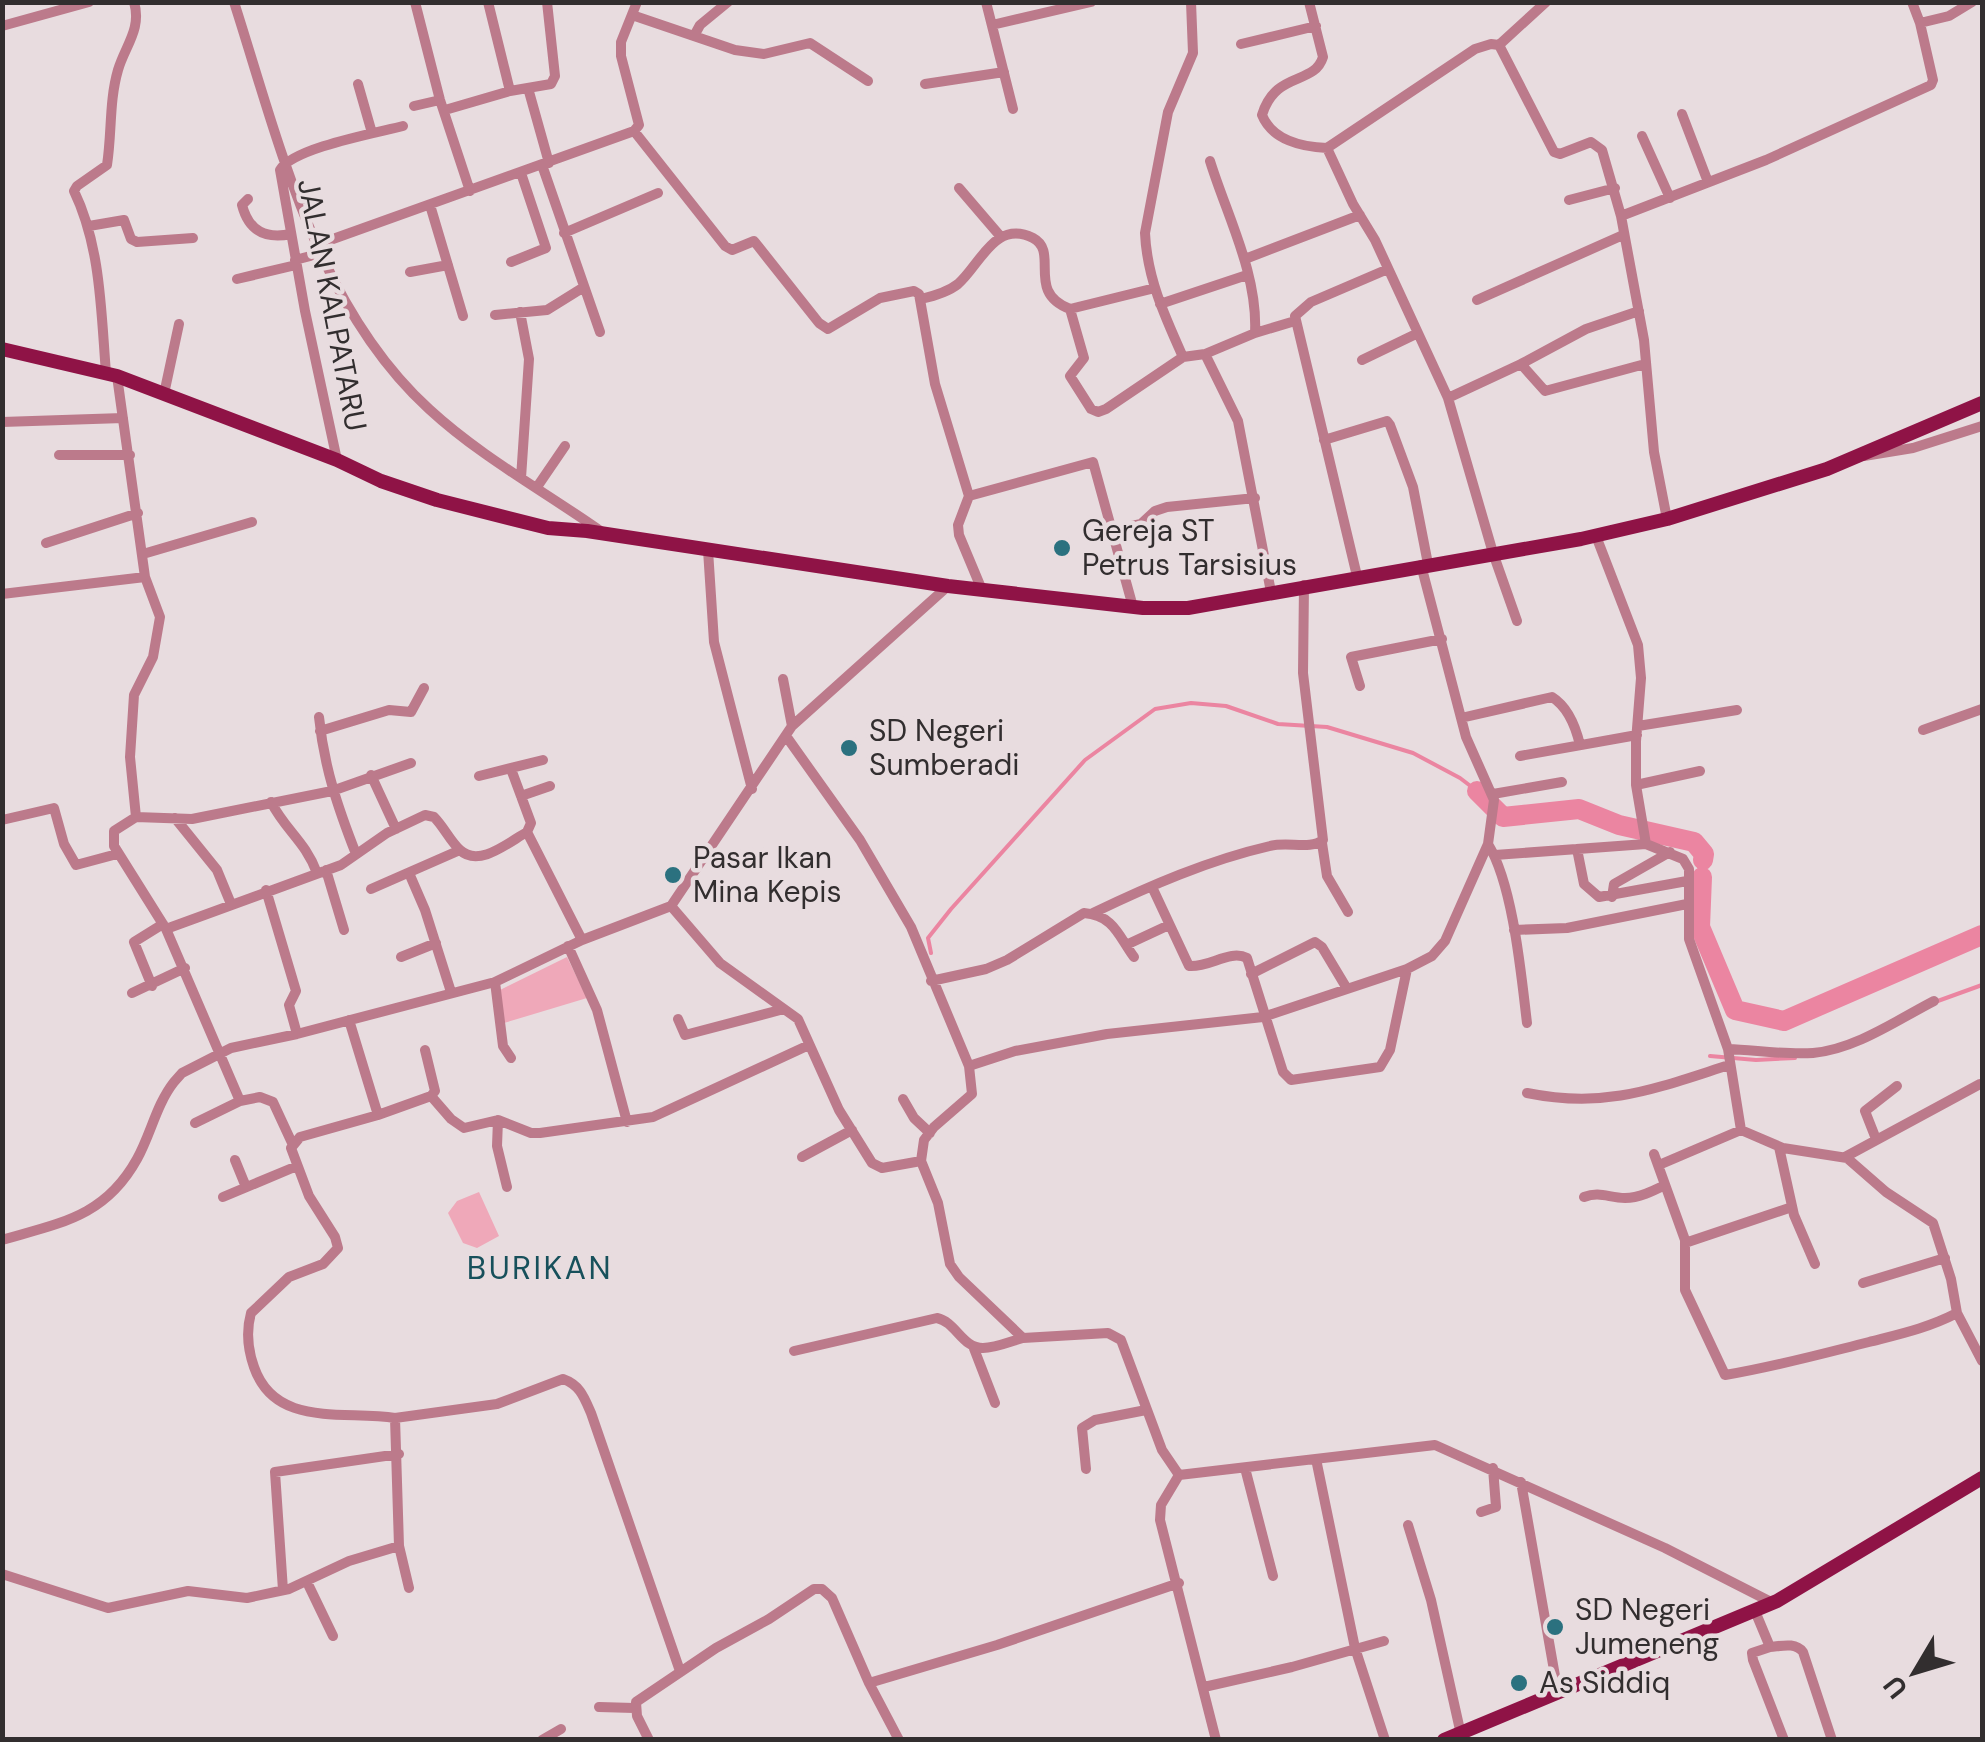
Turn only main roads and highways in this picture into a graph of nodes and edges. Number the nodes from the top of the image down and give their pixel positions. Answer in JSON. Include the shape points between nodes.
{"nodes":[{"id":1,"x":2,"y":349,"type":"edge"},
{"id":2,"x":1982,"y":404,"type":"edge"},
{"id":3,"x":1982,"y":1478,"type":"edge"},
{"id":4,"x":1461,"y":1736,"type":"edge"},
{"id":5,"x":1444,"y":1740,"type":"edge"}],
"edges":[{"from":1,"to":2,"type":"main road","via":[[111,374],[382,481],[548,528],[1133,607],[1188,608],[1596,536],[1858,456]]},
{"from":3,"to":4,"type":"main road","via":[[1773,1603]]},
{"from":4,"to":5,"type":"main road"}]}
